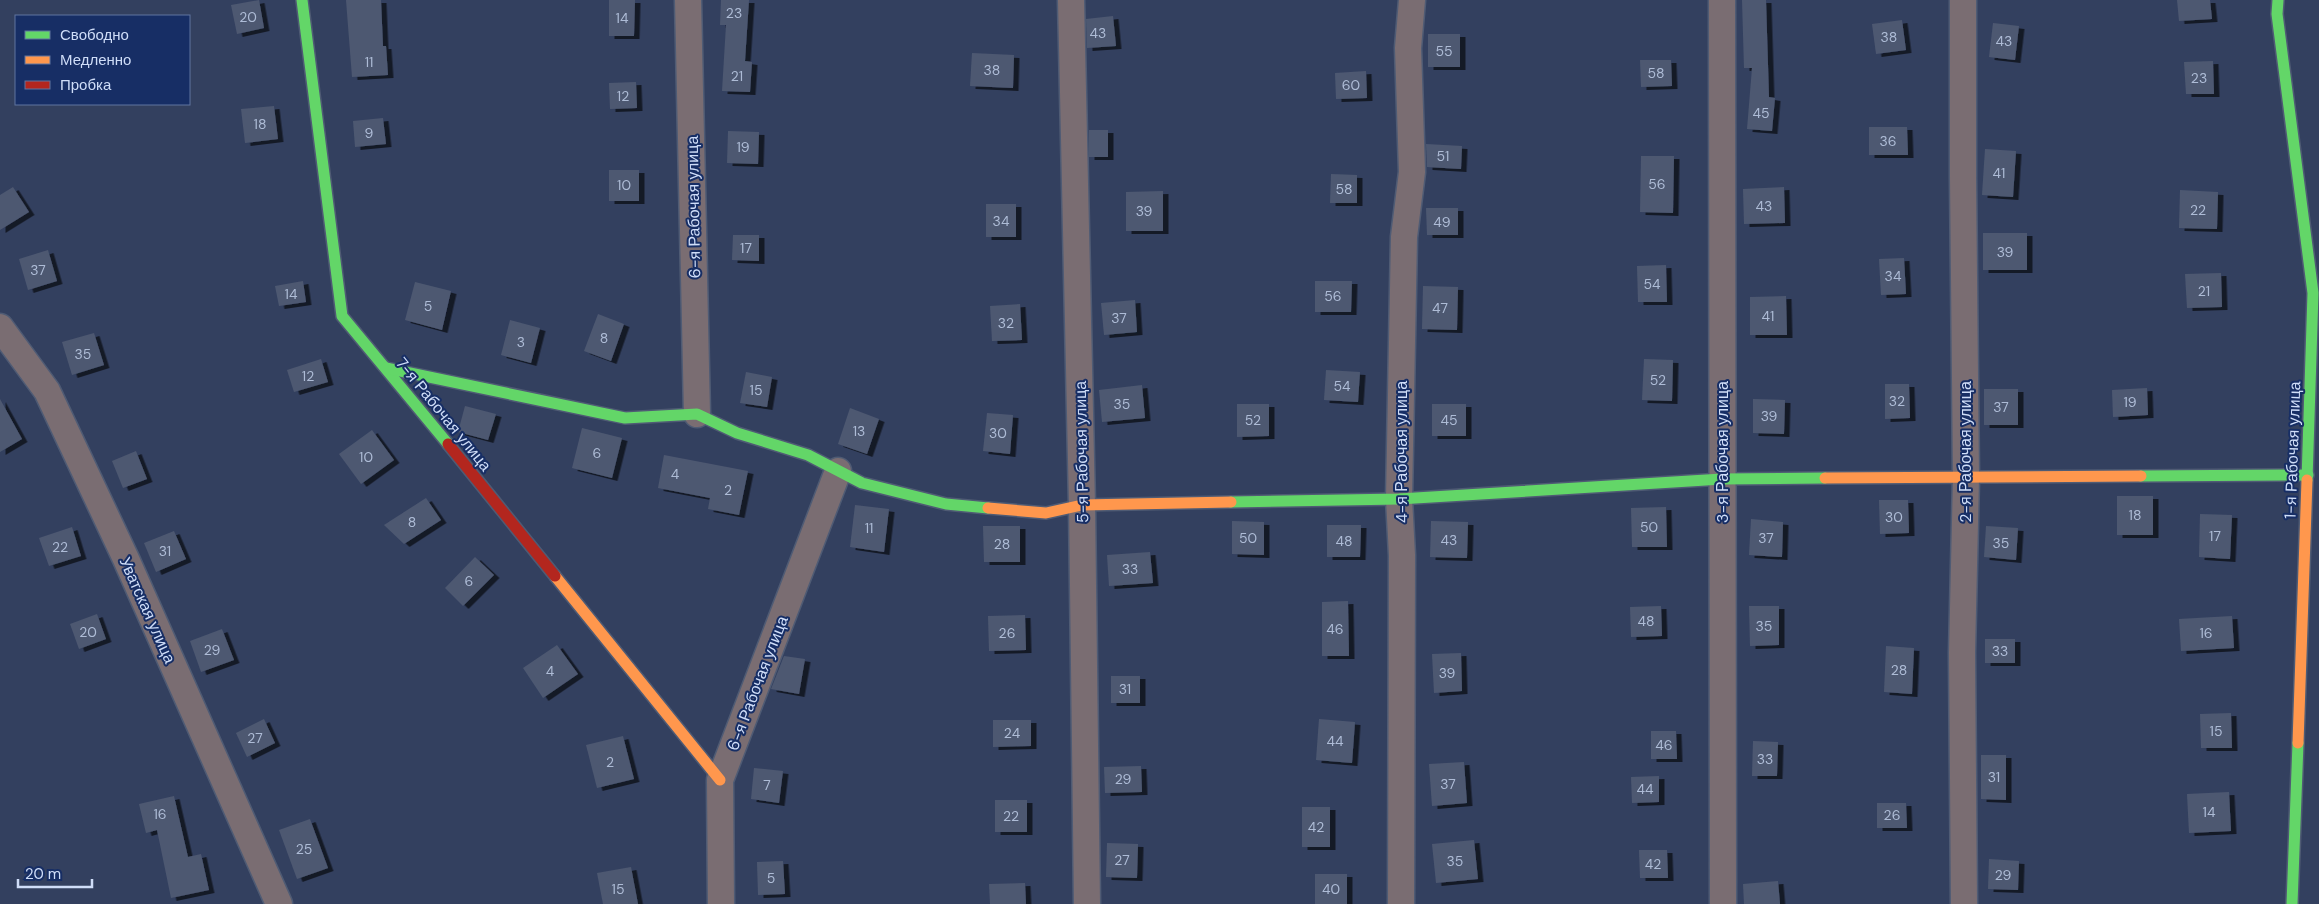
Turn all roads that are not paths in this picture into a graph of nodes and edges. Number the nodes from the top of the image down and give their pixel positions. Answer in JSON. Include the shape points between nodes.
{"nodes":[{"id":1,"x":302,"y":0,"type":"edge"},
{"id":2,"x":688,"y":0,"type":"edge"},
{"id":3,"x":1071,"y":0,"type":"edge"},
{"id":4,"x":1412,"y":0,"type":"edge"},
{"id":5,"x":1722,"y":0,"type":"edge"},
{"id":6,"x":1963,"y":0,"type":"edge"},
{"id":7,"x":2278,"y":0,"type":"edge"},
{"id":8,"x":0,"y":326,"type":"edge"},
{"id":9,"x":386,"y":368,"type":"junction"},
{"id":10,"x":696,"y":414,"type":"junction"},
{"id":11,"x":838,"y":470,"type":"junction"},
{"id":12,"x":2308,"y":475,"type":"junction"},
{"id":13,"x":1966,"y":478,"type":"junction"},
{"id":14,"x":1722,"y":479,"type":"junction"},
{"id":15,"x":1399,"y":499,"type":"junction"},
{"id":16,"x":1082,"y":505,"type":"junction"},
{"id":17,"x":720,"y":780,"type":"junction"},
{"id":18,"x":279,"y":904,"type":"edge"},
{"id":19,"x":721,"y":904,"type":"edge"},
{"id":20,"x":1087,"y":904,"type":"edge"},
{"id":21,"x":1401,"y":904,"type":"edge"},
{"id":22,"x":1723,"y":904,"type":"edge"},
{"id":23,"x":1964,"y":904,"type":"edge"},
{"id":24,"x":2292,"y":904,"type":"edge"}],
"edges":[{"from":1,"to":9,"type":"street","name":"7-я Рабочая улица","via":[[342,316]]},
{"from":2,"to":10,"type":"street","name":"6-я Рабочая улица"},
{"from":3,"to":16,"type":"street","name":"5-я Рабочая улица"},
{"from":4,"to":15,"type":"street","name":"4-я Рабочая улица","via":[[1408,48],[1412,172],[1404,237]]},
{"from":5,"to":14,"type":"street","name":"3-я Рабочая улица"},
{"from":6,"to":13,"type":"street","name":"2-я Рабочая улица"},
{"from":7,"to":12,"type":"street","name":"1-я Рабочая улица","via":[[2277,14],[2313,293]]},
{"from":8,"to":18,"type":"street","name":"Уватская улица","via":[[48,391]]},
{"from":9,"to":10,"type":"street","via":[[625,418]]},
{"from":9,"to":17,"type":"street","name":"7-я Рабочая улица"},
{"from":10,"to":11,"type":"street","via":[[737,433],[808,454]]},
{"from":11,"to":16,"type":"street","via":[[862,482],[946,504],[1046,513]]},
{"from":11,"to":17,"type":"street","name":"6-я Рабочая улица"},
{"from":12,"to":13,"type":"street"},
{"from":12,"to":24,"type":"street","name":"1-я Рабочая улица"},
{"from":13,"to":14,"type":"street"},
{"from":13,"to":23,"type":"street","name":"2-я Рабочая улица","via":[[1962,653]]},
{"from":14,"to":15,"type":"street"},
{"from":14,"to":22,"type":"street","name":"3-я Рабочая улица"},
{"from":15,"to":16,"type":"street"},
{"from":15,"to":21,"type":"street","name":"4-я Рабочая улица","via":[[1402,555]]},
{"from":16,"to":20,"type":"street","name":"5-я Рабочая улица"},
{"from":17,"to":19,"type":"street","name":"6-я Рабочая улица"}]}
